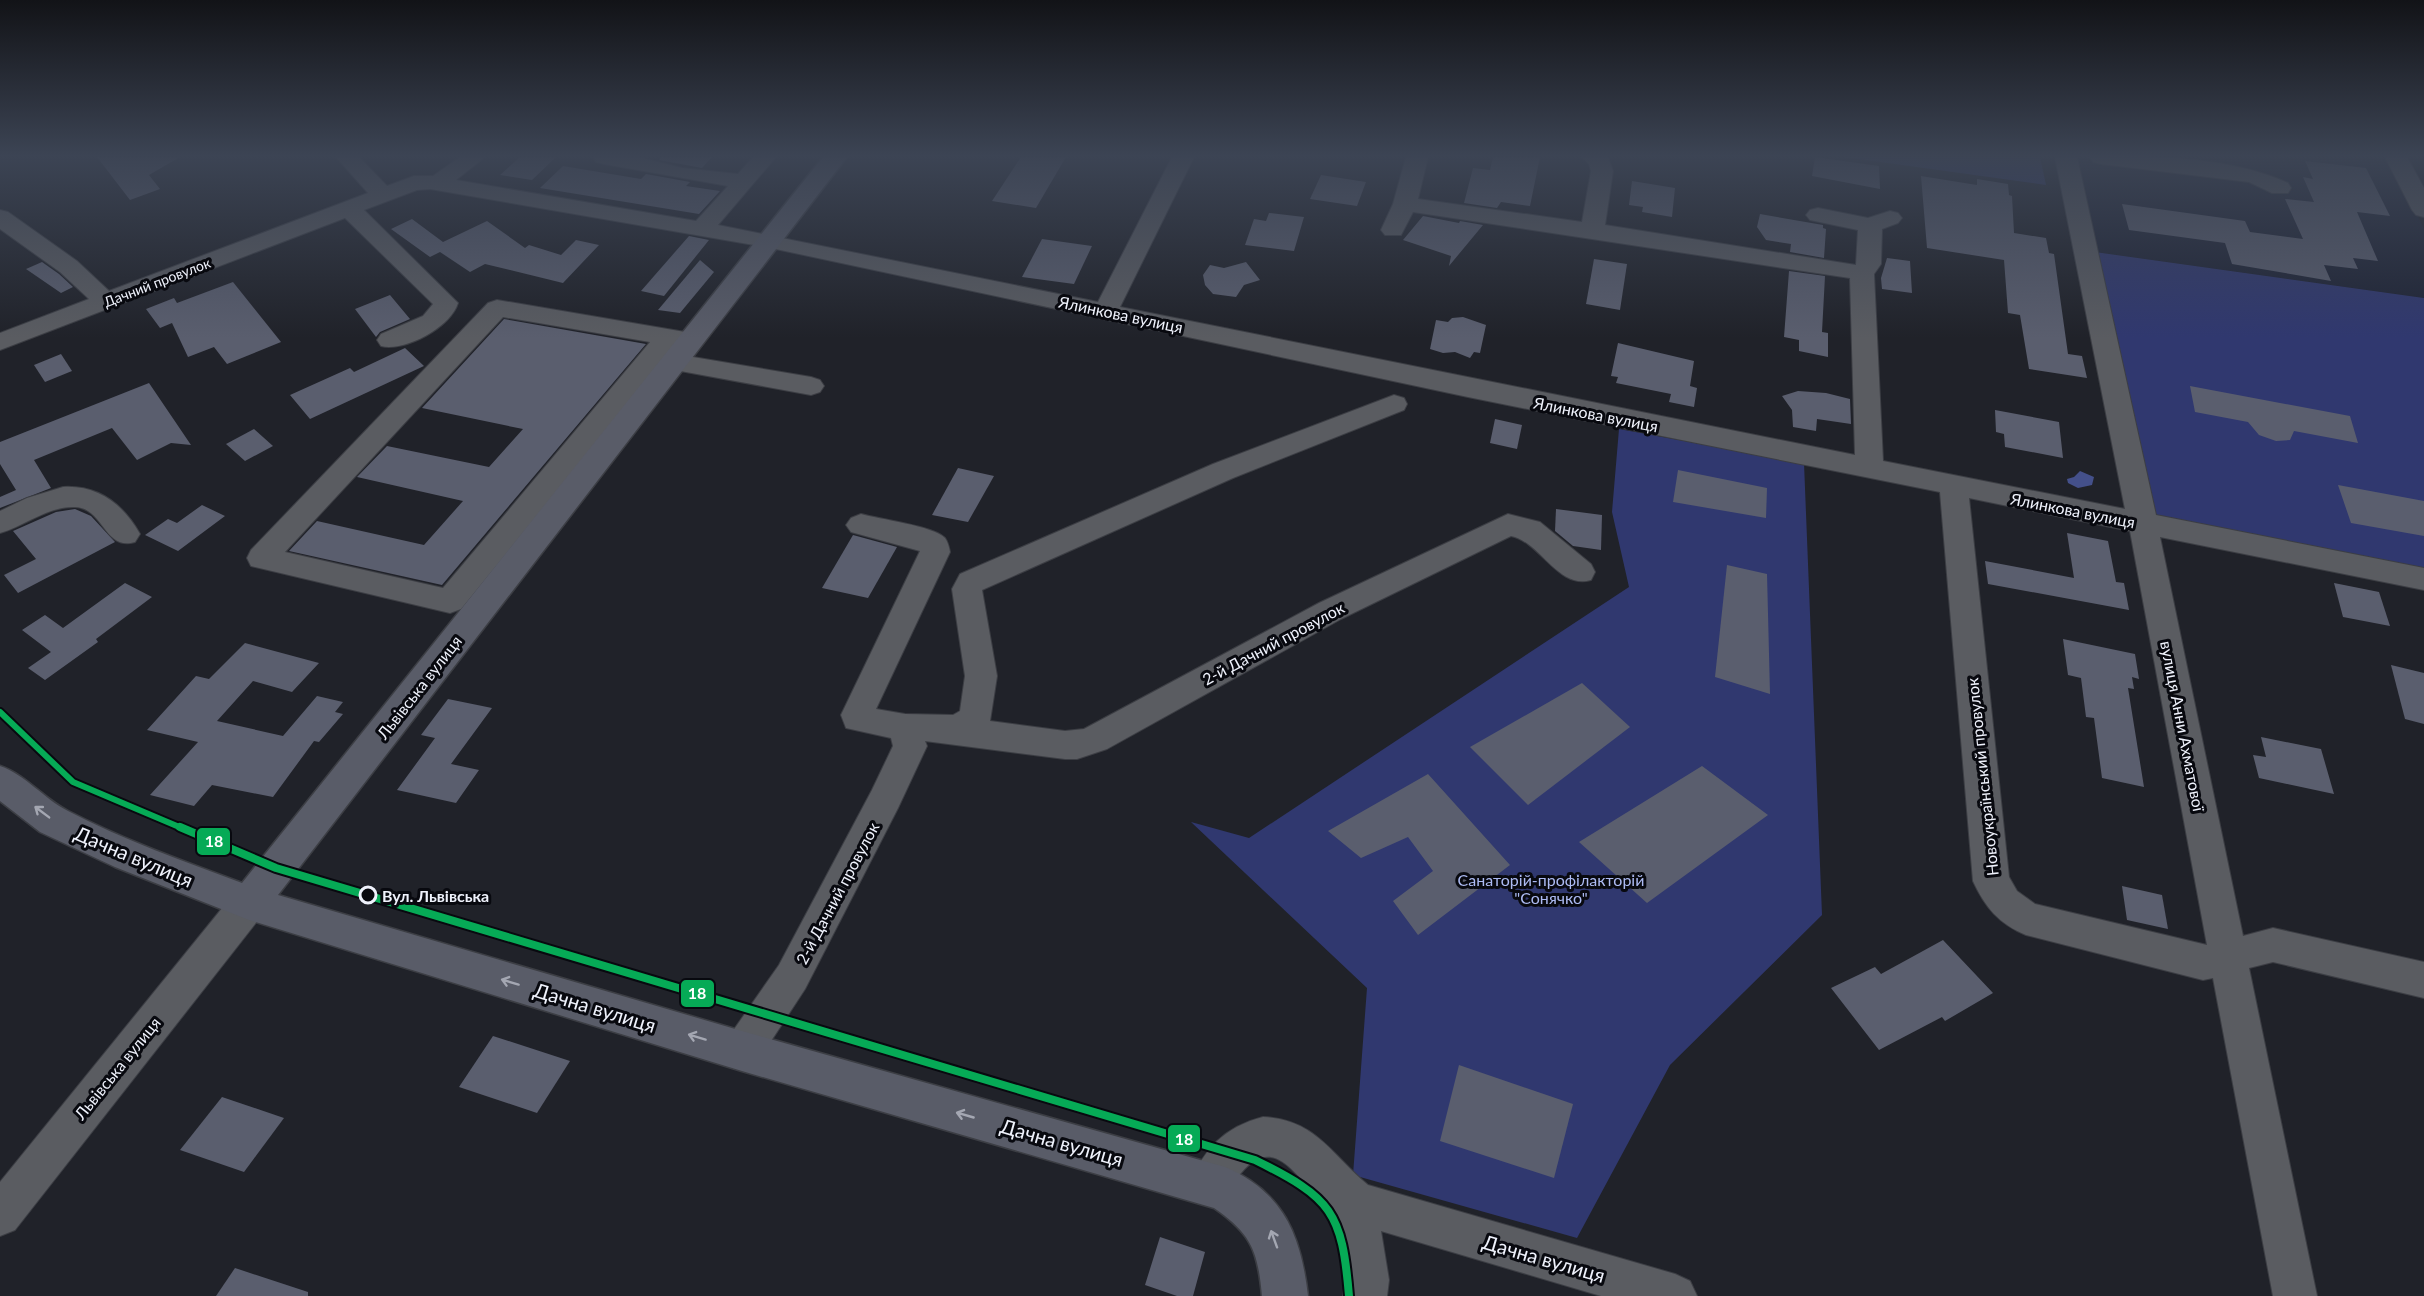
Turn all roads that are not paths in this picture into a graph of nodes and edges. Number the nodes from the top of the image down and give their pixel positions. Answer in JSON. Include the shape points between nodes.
{"nodes":[{"id":1,"x":0,"y":217,"type":"edge"},
{"id":2,"x":323,"y":217,"type":"edge"},
{"id":3,"x":358,"y":217,"type":"edge"},
{"id":4,"x":642,"y":217,"type":"edge"},
{"id":5,"x":713,"y":217,"type":"edge"},
{"id":6,"x":789,"y":217,"type":"edge"},
{"id":7,"x":1153,"y":217,"type":"edge"},
{"id":8,"x":1399,"y":217,"type":"edge"},
{"id":9,"x":1502,"y":217,"type":"edge"},
{"id":10,"x":1594,"y":217,"type":"edge"},
{"id":11,"x":1844,"y":217,"type":"edge"},
{"id":12,"x":2079,"y":217,"type":"edge"},
{"id":13,"x":704,"y":228,"type":"junction"},
{"id":14,"x":1393,"y":230,"type":"dead end"},
{"id":15,"x":1592,"y":230,"type":"junction"},
{"id":16,"x":771,"y":241,"type":"junction"},
{"id":17,"x":1862,"y":273,"type":"junction"},
{"id":18,"x":104,"y":302,"type":"junction"},
{"id":19,"x":1106,"y":310,"type":"junction"},
{"id":20,"x":390,"y":340,"type":"dead end"},
{"id":21,"x":0,"y":342,"type":"edge"},
{"id":22,"x":678,"y":347,"type":"junction"},
{"id":23,"x":811,"y":386,"type":"dead end"},
{"id":24,"x":1394,"y":404,"type":"dead end"},
{"id":25,"x":1869,"y":469,"type":"junction"},
{"id":26,"x":1954,"y":486,"type":"junction"},
{"id":27,"x":0,"y":523,"type":"edge"},
{"id":28,"x":2143,"y":524,"type":"junction"},
{"id":29,"x":861,"y":525,"type":"dead end"},
{"id":30,"x":125,"y":534,"type":"dead end"},
{"id":31,"x":1580,"y":572,"type":"dead end"},
{"id":32,"x":2424,"y":579,"type":"edge"},
{"id":33,"x":905,"y":727,"type":"junction"},
{"id":34,"x":949,"y":729,"type":"junction"},
{"id":35,"x":4,"y":790,"type":"edge"},
{"id":36,"x":249,"y":903,"type":"junction"},
{"id":37,"x":2229,"y":956,"type":"junction"},
{"id":38,"x":2424,"y":980,"type":"edge"},
{"id":39,"x":742,"y":1051,"type":"junction"},
{"id":40,"x":1210,"y":1185,"type":"junction"},
{"id":41,"x":1356,"y":1203,"type":"junction"},
{"id":42,"x":0,"y":1215,"type":"edge"},
{"id":43,"x":1285,"y":1296,"type":"edge"},
{"id":44,"x":1365,"y":1296,"type":"edge"},
{"id":45,"x":1675,"y":1296,"type":"edge"},
{"id":46,"x":2295,"y":1296,"type":"edge"}],
"edges":[{"from":1,"to":18,"type":"street","via":[[62,260]]},
{"from":2,"to":18,"type":"street","name":"Дачний провулок"},
{"from":3,"to":20,"type":"street","via":[[446,303],[435,320]]},
{"from":4,"to":13,"type":"street","name":"Дачний провулок"},
{"from":5,"to":13,"type":"street"},
{"from":6,"to":16,"type":"main road","name":"Львівська вулиця"},
{"from":7,"to":19,"type":"street"},
{"from":8,"to":14,"type":"street"},
{"from":9,"to":15,"type":"street"},
{"from":10,"to":15,"type":"street"},
{"from":11,"to":17,"type":"street","via":[[1880,221],[1869,264]]},
{"from":12,"to":28,"type":"street","name":"вулиця Анни Ахматової"},
{"from":13,"to":16,"type":"street","name":"Дачний провулок"},
{"from":15,"to":17,"type":"street"},
{"from":16,"to":19,"type":"street","name":"Ялинкова вулиця"},
{"from":16,"to":22,"type":"main road","name":"Львівська вулиця"},
{"from":17,"to":25,"type":"street"},
{"from":18,"to":21,"type":"street","name":"Дачний провулок"},
{"from":19,"to":25,"type":"street","name":"Ялинкова вулиця"},
{"from":22,"to":22,"type":"street","via":[[497,308],[262,558],[450,601]]},
{"from":22,"to":23,"type":"street"},
{"from":22,"to":36,"type":"main road","name":"Львівська вулиця"},
{"from":24,"to":34,"type":"street","name":"2-й Дачний провулок","via":[[1223,471],[971,582],[967,588],[981,676],[978,705],[975,718],[968,725]]},
{"from":25,"to":26,"type":"street","name":"Ялинкова вулиця"},
{"from":26,"to":28,"type":"street","name":"Ялинкова вулиця"},
{"from":26,"to":37,"type":"street","name":"Новоукраїнський провулок","via":[[1991,881],[1996,892],[2026,918],[2203,963]]},
{"from":27,"to":30,"type":"street","via":[[58,498],[83,496],[101,506]]},
{"from":28,"to":32,"type":"street","name":"Ялинкова вулиця"},
{"from":28,"to":37,"type":"street","name":"вулиця Анни Ахматової"},
{"from":29,"to":33,"type":"street","name":"2-й Дачний провулок","via":[[934,545],[935,552],[857,715],[858,719]]},
{"from":31,"to":34,"type":"street","name":"2-й Дачний провулок","via":[[1530,529],[1508,525],[1330,611],[1086,742],[1065,745]]},
{"from":33,"to":34,"type":"street","name":"2-й Дачний провулок"},
{"from":33,"to":39,"type":"street","name":"2-й Дачний провулок","via":[[910,746],[886,798],[792,977]]},
{"from":36,"to":35,"type":"main road","name":"Дачна вулиця","one_way":true,"via":[[128,856],[53,821]]},
{"from":39,"to":36,"type":"main road","name":"Дачна вулиця","one_way":true},
{"from":36,"to":42,"type":"street","name":"Львівська вулиця"},
{"from":37,"to":38,"type":"street","name":"Новоукраїнський провулок","via":[[2273,945]]},
{"from":37,"to":46,"type":"street","name":"вулиця Анни Ахматової"},
{"from":40,"to":39,"type":"main road","name":"Дачна вулиця","one_way":true},
{"from":40,"to":41,"type":"street","name":"Дачна вулиця","via":[[1219,1164],[1243,1143],[1260,1138],[1278,1139],[1310,1154],[1330,1181]]},
{"from":43,"to":40,"type":"main road","name":"Дачна вулиця","one_way":true,"via":[[1281,1259],[1270,1228],[1249,1204]]},
{"from":41,"to":44,"type":"street","via":[[1368,1280]]},
{"from":41,"to":45,"type":"street","name":"Дачна вулиця"}]}
